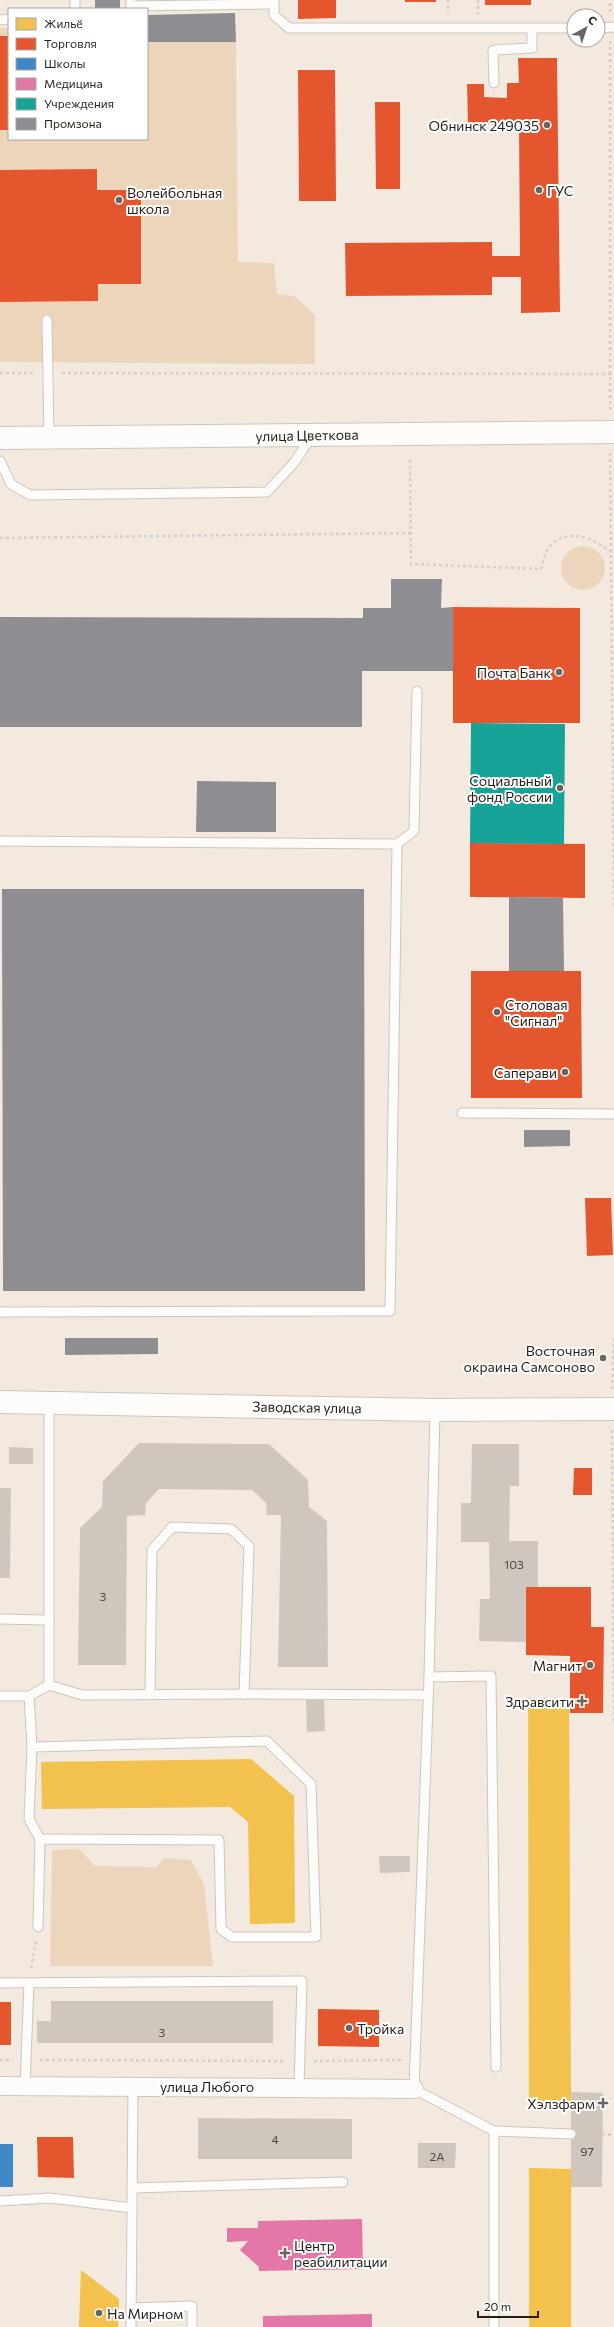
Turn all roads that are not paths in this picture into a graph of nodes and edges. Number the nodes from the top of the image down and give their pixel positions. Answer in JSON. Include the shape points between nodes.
{"nodes":[{"id":1,"x":131,"y":0,"type":"edge"},
{"id":2,"x":274,"y":2,"type":"edge"},
{"id":3,"x":566,"y":28,"type":"edge"},
{"id":4,"x":532,"y":29,"type":"junction"},
{"id":5,"x":494,"y":83,"type":"dead end"},
{"id":6,"x":47,"y":320,"type":"dead end"},
{"id":7,"x":612,"y":432,"type":"edge"},
{"id":8,"x":313,"y":435,"type":"junction"},
{"id":9,"x":0,"y":438,"type":"edge"},
{"id":10,"x":49,"y":438,"type":"junction"},
{"id":11,"x":0,"y":460,"type":"edge"},
{"id":12,"x":417,"y":691,"type":"dead end"},
{"id":13,"x":0,"y":841,"type":"edge"},
{"id":14,"x":397,"y":844,"type":"junction"},
{"id":15,"x":462,"y":1113,"type":"dead end"},
{"id":16,"x":614,"y":1114,"type":"edge"},
{"id":17,"x":0,"y":1312,"type":"edge"},
{"id":18,"x":0,"y":1402,"type":"edge"},
{"id":19,"x":49,"y":1402,"type":"junction"},
{"id":20,"x":613,"y":1409,"type":"edge"},
{"id":21,"x":435,"y":1410,"type":"junction"},
{"id":22,"x":0,"y":1619,"type":"edge"},
{"id":23,"x":49,"y":1620,"type":"junction"},
{"id":24,"x":429,"y":1677,"type":"junction"},
{"id":25,"x":49,"y":1685,"type":"junction"},
{"id":26,"x":244,"y":1694,"type":"junction"},
{"id":27,"x":150,"y":1695,"type":"junction"},
{"id":28,"x":428,"y":1695,"type":"junction"},
{"id":29,"x":0,"y":1696,"type":"edge"},
{"id":30,"x":29,"y":1696,"type":"junction"},
{"id":31,"x":32,"y":1747,"type":"junction"},
{"id":32,"x":40,"y":1839,"type":"junction"},
{"id":33,"x":38,"y":1927,"type":"road end"},
{"id":34,"x":0,"y":1983,"type":"edge"},
{"id":35,"x":29,"y":1983,"type":"junction"},
{"id":36,"x":496,"y":2067,"type":"dead end"},
{"id":37,"x":0,"y":2086,"type":"edge"},
{"id":38,"x":25,"y":2086,"type":"junction"},
{"id":39,"x":133,"y":2086,"type":"junction"},
{"id":40,"x":299,"y":2087,"type":"junction"},
{"id":41,"x":414,"y":2089,"type":"junction"},
{"id":42,"x":494,"y":2131,"type":"junction"},
{"id":43,"x":571,"y":2134,"type":"dead end"},
{"id":44,"x":344,"y":2182,"type":"dead end"},
{"id":45,"x":132,"y":2188,"type":"junction"},
{"id":46,"x":0,"y":2200,"type":"edge"},
{"id":47,"x":132,"y":2208,"type":"junction"},
{"id":48,"x":131,"y":2308,"type":"junction"},
{"id":49,"x":131,"y":2327,"type":"edge"},
{"id":50,"x":192,"y":2327,"type":"edge"},
{"id":51,"x":494,"y":2327,"type":"edge"}],
"edges":[{"from":1,"to":2,"type":"lane","via":[[132,6]]},
{"from":2,"to":4,"type":"lane","via":[[274,15],[289,28]]},
{"from":3,"to":4,"type":"lane"},
{"from":4,"to":5,"type":"lane","via":[[532,48],[493,50]]},
{"from":6,"to":10,"type":"lane"},
{"from":7,"to":8,"type":"street","name":"улица Цветкова"},
{"from":8,"to":10,"type":"street","name":"улица Цветкова"},
{"from":8,"to":11,"type":"lane","via":[[293,464],[267,492],[30,494],[11,484]]},
{"from":9,"to":10,"type":"street","name":"улица Цветкова"},
{"from":12,"to":14,"type":"lane","via":[[414,831]]},
{"from":13,"to":14,"type":"lane"},
{"from":14,"to":17,"type":"lane","via":[[390,1311]]},
{"from":15,"to":16,"type":"lane"},
{"from":18,"to":19,"type":"street","name":"Заводская улица"},
{"from":19,"to":21,"type":"street","name":"Заводская улица"},
{"from":19,"to":23,"type":"lane"},
{"from":20,"to":21,"type":"street","name":"Заводская улица"},
{"from":21,"to":24,"type":"lane"},
{"from":22,"to":23,"type":"lane"},
{"from":23,"to":25,"type":"lane"},
{"from":24,"to":28,"type":"lane"},
{"from":24,"to":36,"type":"lane","via":[[491,1676]]},
{"from":25,"to":27,"type":"lane","via":[[82,1695]]},
{"from":25,"to":30,"type":"lane"},
{"from":26,"to":27,"type":"lane"},
{"from":26,"to":27,"type":"lane","via":[[249,1546],[231,1529],[172,1527],[152,1550]]},
{"from":26,"to":28,"type":"lane"},
{"from":28,"to":41,"type":"lane"},
{"from":29,"to":30,"type":"lane"},
{"from":30,"to":31,"type":"lane"},
{"from":31,"to":32,"type":"lane","via":[[29,1819]]},
{"from":31,"to":32,"type":"lane","via":[[267,1740],[311,1784],[316,1936],[232,1937],[221,1929],[219,1840]]},
{"from":32,"to":33,"type":"lane"},
{"from":34,"to":35,"type":"lane"},
{"from":35,"to":38,"type":"lane"},
{"from":35,"to":40,"type":"lane","via":[[302,1980]]},
{"from":37,"to":38,"type":"street","name":"улица Любого"},
{"from":38,"to":39,"type":"street","name":"улица Любого"},
{"from":39,"to":40,"type":"street","name":"улица Любого"},
{"from":39,"to":45,"type":"lane"},
{"from":40,"to":41,"type":"street","name":"улица Любого"},
{"from":41,"to":42,"type":"lane"},
{"from":42,"to":43,"type":"lane"},
{"from":42,"to":51,"type":"lane"},
{"from":44,"to":45,"type":"lane"},
{"from":45,"to":47,"type":"lane"},
{"from":46,"to":47,"type":"lane","via":[[50,2198]]},
{"from":47,"to":48,"type":"lane"},
{"from":48,"to":49,"type":"lane"},
{"from":48,"to":50,"type":"lane","via":[[192,2306]]}]}
